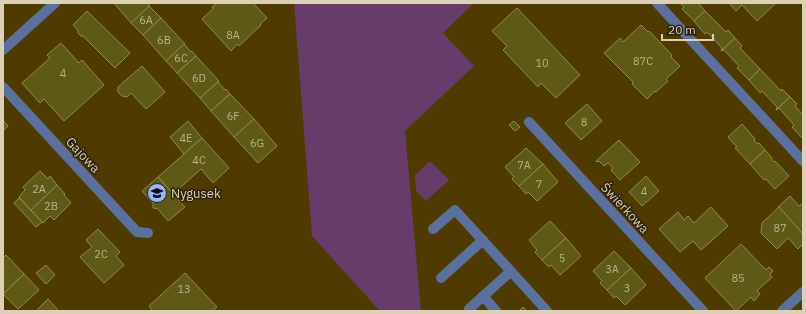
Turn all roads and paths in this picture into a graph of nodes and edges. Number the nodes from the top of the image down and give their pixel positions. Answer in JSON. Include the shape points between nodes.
{"nodes":[{"id":1,"x":55,"y":3,"type":"edge"},
{"id":2,"x":657,"y":3,"type":"edge"},
{"id":3,"x":3,"y":50,"type":"edge"},
{"id":4,"x":3,"y":87,"type":"edge"},
{"id":5,"x":529,"y":122,"type":"dead end"},
{"id":6,"x":803,"y":161,"type":"edge"},
{"id":7,"x":434,"y":229,"type":"dead end"},
{"id":8,"x":148,"y":233,"type":"dead end"},
{"id":9,"x":483,"y":240,"type":"junction"},
{"id":10,"x":511,"y":271,"type":"junction"},
{"id":11,"x":441,"y":278,"type":"dead end"},
{"id":12,"x":803,"y":292,"type":"edge"},
{"id":13,"x":483,"y":296,"type":"junction"},
{"id":14,"x":469,"y":309,"type":"dead end"},
{"id":15,"x":496,"y":311,"type":"edge"},
{"id":16,"x":547,"y":311,"type":"edge"},
{"id":17,"x":703,"y":311,"type":"edge"},
{"id":18,"x":782,"y":311,"type":"edge"}],
"edges":[{"from":1,"to":3,"type":"street"},
{"from":2,"to":6,"type":"street"},
{"from":4,"to":8,"type":"street","name":"Gajowa","via":[[93,179],[137,232]]},
{"from":5,"to":17,"type":"street","name":"Świerkowa"},
{"from":7,"to":9,"type":"street","via":[[456,210]]},
{"from":9,"to":10,"type":"street"},
{"from":9,"to":11,"type":"street"},
{"from":10,"to":13,"type":"street"},
{"from":10,"to":16,"type":"street"},
{"from":12,"to":18,"type":"street"},
{"from":13,"to":14,"type":"street"},
{"from":13,"to":15,"type":"street"}]}
